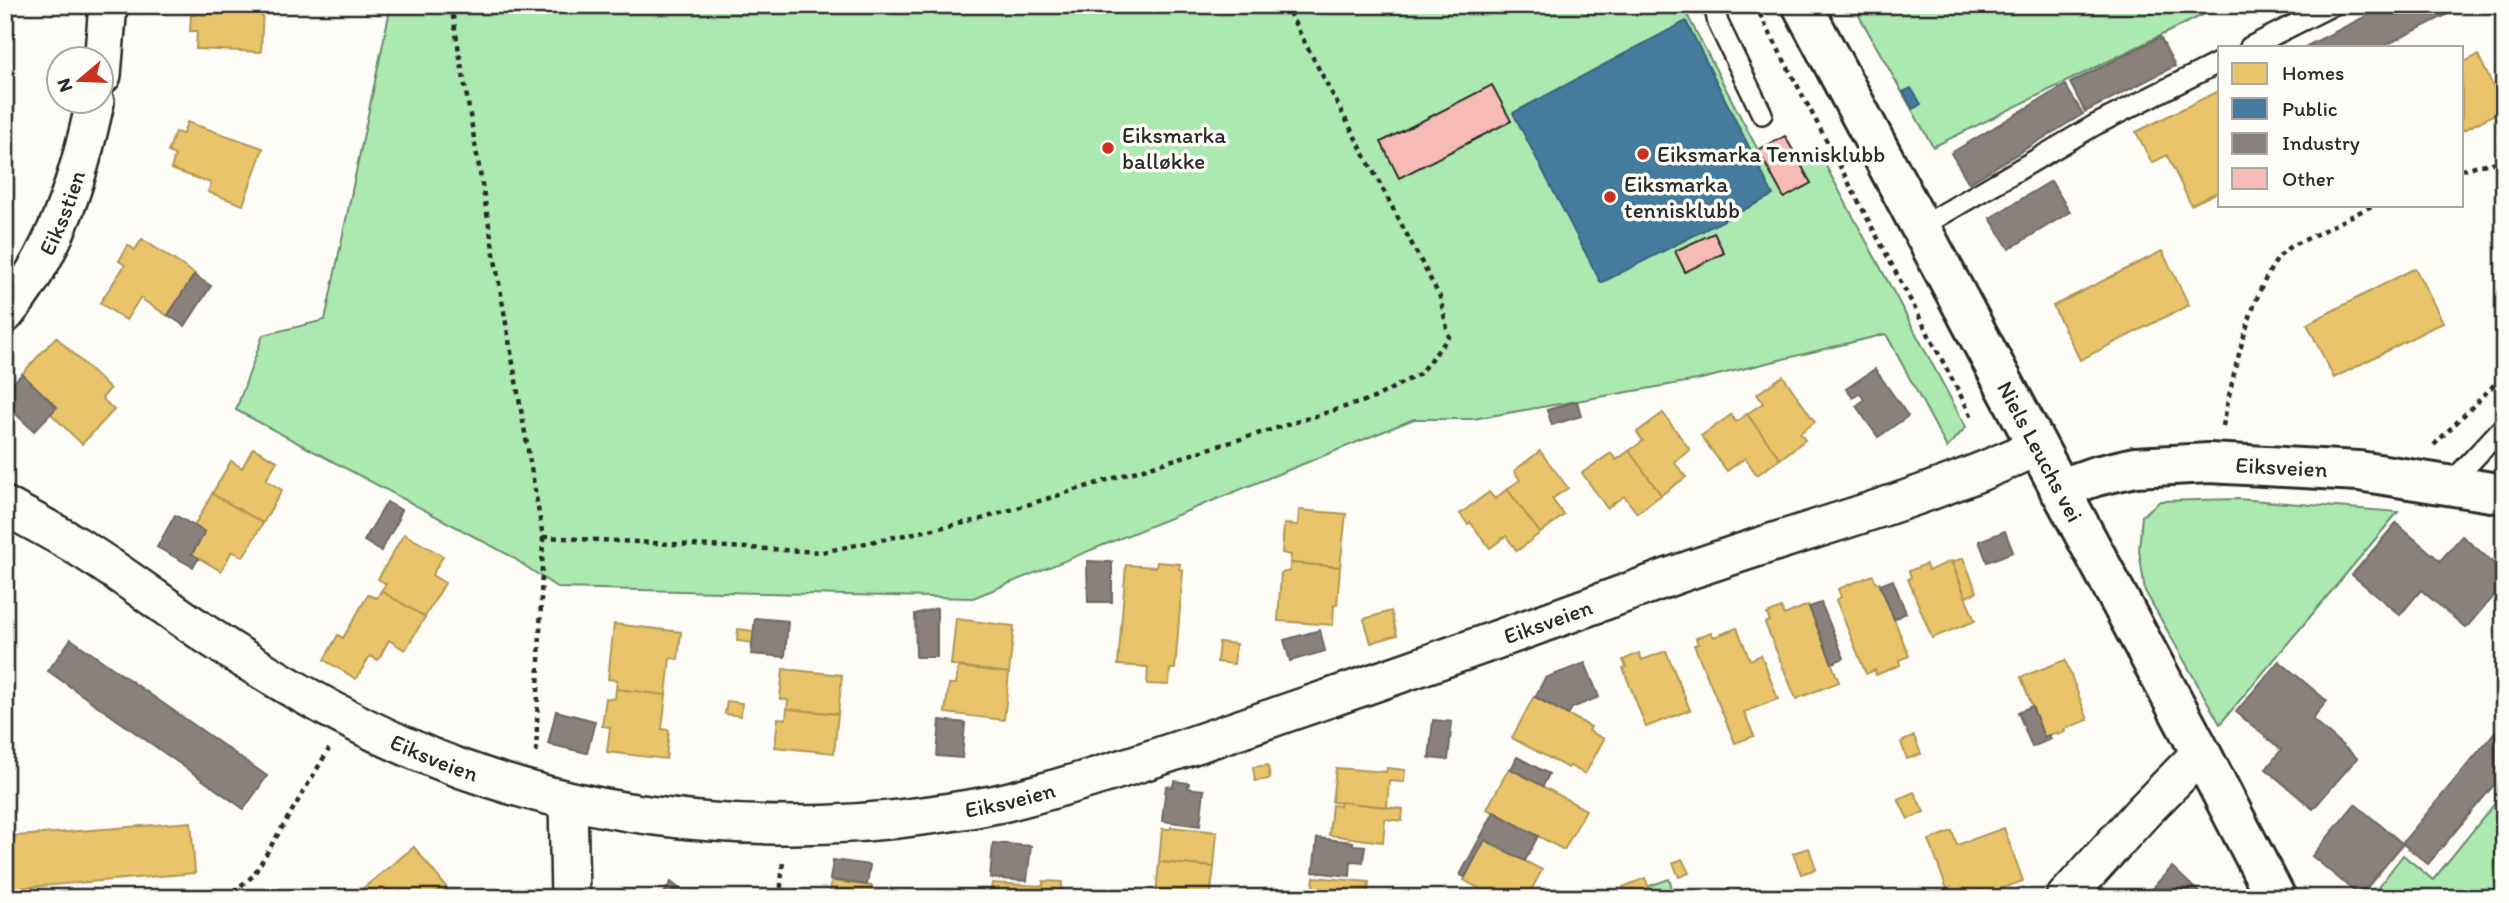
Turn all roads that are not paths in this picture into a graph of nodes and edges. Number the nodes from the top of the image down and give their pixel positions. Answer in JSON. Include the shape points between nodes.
{"nodes":[{"id":1,"x":108,"y":5,"type":"edge"},
{"id":2,"x":1714,"y":5,"type":"edge"},
{"id":3,"x":1802,"y":5,"type":"edge"},
{"id":4,"x":2333,"y":5,"type":"edge"},
{"id":5,"x":104,"y":46,"type":"edge"},
{"id":6,"x":2252,"y":46,"type":"edge"},
{"id":7,"x":2218,"y":63,"type":"edge"},
{"id":8,"x":1762,"y":114,"type":"dead end"},
{"id":9,"x":92,"y":116,"type":"edge"},
{"id":10,"x":1919,"y":228,"type":"junction"},
{"id":11,"x":5,"y":314,"type":"edge"},
{"id":12,"x":2504,"y":426,"type":"edge"},
{"id":13,"x":2037,"y":447,"type":"junction"},
{"id":14,"x":2450,"y":484,"type":"junction"},
{"id":15,"x":2059,"y":489,"type":"junction"},
{"id":16,"x":2504,"y":494,"type":"edge"},
{"id":17,"x":5,"y":506,"type":"edge"},
{"id":18,"x":2201,"y":753,"type":"junction"},
{"id":19,"x":568,"y":801,"type":"junction"},
{"id":20,"x":570,"y":898,"type":"edge"},
{"id":21,"x":2065,"y":898,"type":"edge"},
{"id":22,"x":2276,"y":898,"type":"edge"}],
"edges":[{"from":1,"to":5,"type":"street"},
{"from":2,"to":8,"type":"lane","via":[[1718,23]]},
{"from":3,"to":10,"type":"street","name":"Niels Leuchs vei"},
{"from":4,"to":6,"type":"lane"},
{"from":7,"to":10,"type":"lane","via":[[2095,125]]},
{"from":9,"to":11,"type":"street","name":"Eiksstien","via":[[64,215],[22,294]]},
{"from":10,"to":13,"type":"street","name":"Niels Leuchs vei"},
{"from":12,"to":14,"type":"lane"},
{"from":13,"to":15,"type":"street","name":"Niels Leuchs vei"},
{"from":13,"to":19,"type":"street","name":"Eiksveien","via":[[1975,475],[1673,575],[1463,653],[1124,769],[1001,803],[891,820],[785,825],[649,814]]},
{"from":14,"to":15,"type":"street","name":"Eiksveien","via":[[2303,467],[2195,463],[2135,467]]},
{"from":14,"to":16,"type":"street","name":"Eiksveien"},
{"from":15,"to":18,"type":"street","name":"Niels Leuchs vei"},
{"from":17,"to":19,"type":"street","name":"Eiksveien","via":[[74,544],[214,639],[347,718],[483,777]]},
{"from":18,"to":21,"type":"street"},
{"from":18,"to":22,"type":"street","name":"Niels Leuchs vei"},
{"from":19,"to":20,"type":"street"}]}
